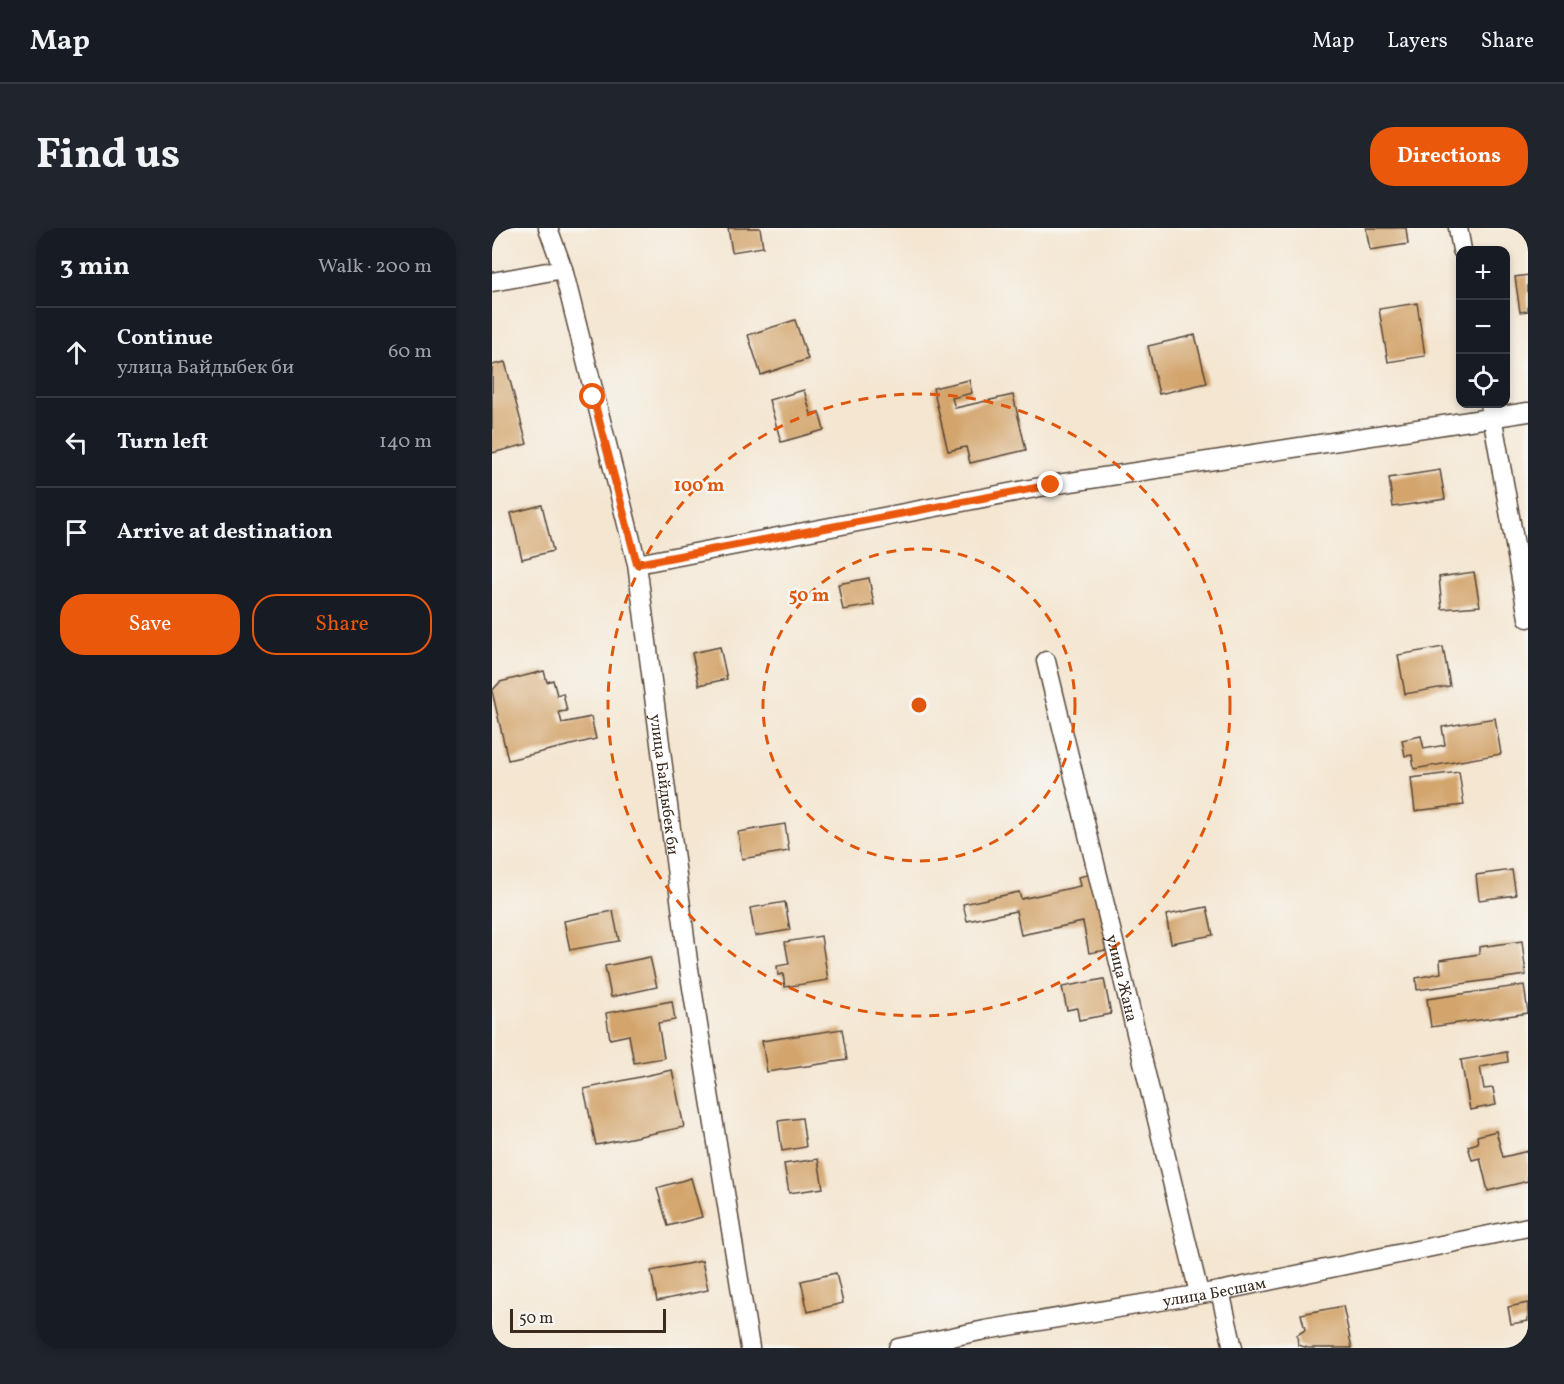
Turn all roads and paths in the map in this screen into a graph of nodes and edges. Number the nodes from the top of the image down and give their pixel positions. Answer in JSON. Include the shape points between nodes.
{"nodes":[{"id":1,"x":548,"y":228,"type":"edge"},
{"id":2,"x":1458,"y":228,"type":"edge"},
{"id":3,"x":1461,"y":246,"type":"edge"},
{"id":4,"x":563,"y":269,"type":"junction"},
{"id":5,"x":492,"y":282,"type":"edge"},
{"id":6,"x":1491,"y":411,"type":"edge"},
{"id":7,"x":1528,"y":412,"type":"edge"},
{"id":8,"x":637,"y":564,"type":"junction"},
{"id":9,"x":1528,"y":618,"type":"edge"},
{"id":10,"x":1046,"y":662,"type":"dead end"},
{"id":11,"x":1528,"y":1227,"type":"edge"},
{"id":12,"x":1220,"y":1291,"type":"junction"},
{"id":13,"x":1199,"y":1293,"type":"junction"},
{"id":14,"x":750,"y":1348,"type":"edge"},
{"id":15,"x":898,"y":1348,"type":"edge"},
{"id":16,"x":1233,"y":1348,"type":"edge"}],
"edges":[{"from":1,"to":4,"type":"street","name":"улица Байдыбек би"},
{"from":2,"to":3,"type":"street"},
{"from":4,"to":5,"type":"street"},
{"from":4,"to":8,"type":"street","name":"улица Байдыбек би"},
{"from":6,"to":7,"type":"street"},
{"from":6,"to":8,"type":"street","via":[[1051,485]]},
{"from":6,"to":9,"type":"street"},
{"from":8,"to":14,"type":"street","name":"улица Байдыбек би","via":[[689,969]]},
{"from":10,"to":13,"type":"street","name":"улица Жана"},
{"from":11,"to":12,"type":"street","name":"улица Бесшам"},
{"from":12,"to":13,"type":"street","name":"улица Бесшам"},
{"from":12,"to":16,"type":"street"},
{"from":13,"to":15,"type":"street","name":"улица Бесшам"}]}
